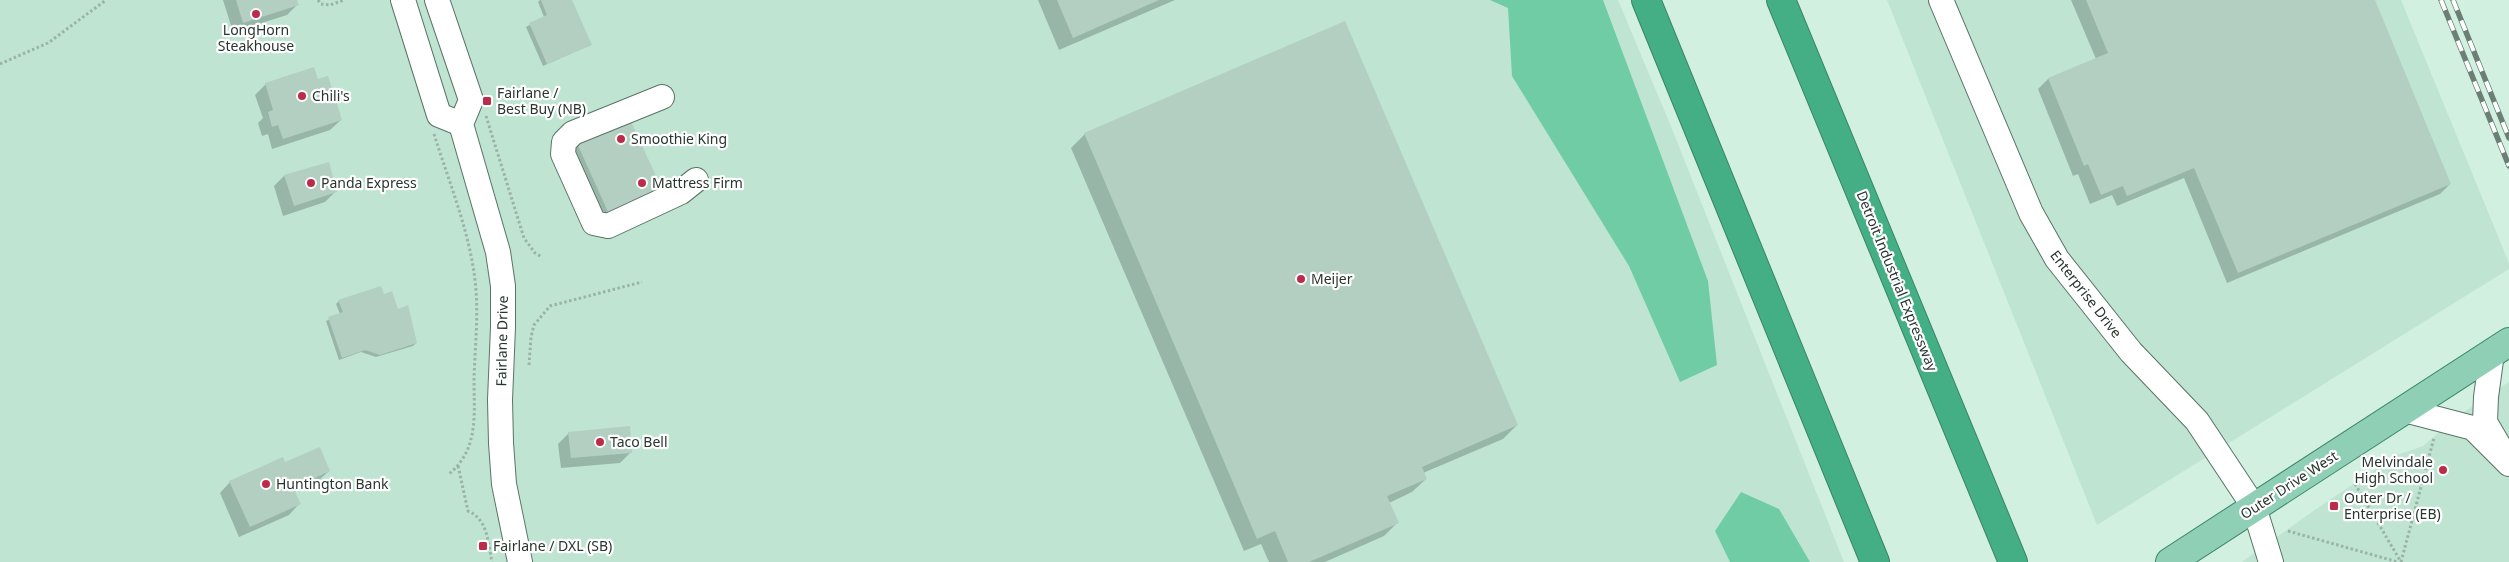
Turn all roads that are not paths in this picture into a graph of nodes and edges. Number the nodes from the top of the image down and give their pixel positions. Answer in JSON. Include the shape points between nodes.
{"nodes":[{"id":1,"x":403,"y":0,"type":"edge"},
{"id":2,"x":438,"y":0,"type":"edge"},
{"id":3,"x":1646,"y":0,"type":"edge"},
{"id":4,"x":1781,"y":0,"type":"edge"},
{"id":5,"x":1941,"y":0,"type":"edge"},
{"id":6,"x":662,"y":97,"type":"dead end"},
{"id":7,"x":461,"y":124,"type":"junction"},
{"id":8,"x":696,"y":180,"type":"dead end"},
{"id":9,"x":2500,"y":348,"type":"edge"},
{"id":10,"x":2404,"y":410,"type":"junction"},
{"id":11,"x":2509,"y":463,"type":"edge"},
{"id":12,"x":2254,"y":507,"type":"junction"},
{"id":13,"x":520,"y":562,"type":"edge"},
{"id":14,"x":1875,"y":562,"type":"edge"},
{"id":15,"x":2013,"y":562,"type":"edge"},
{"id":16,"x":2170,"y":562,"type":"edge"},
{"id":17,"x":2271,"y":562,"type":"edge"}],
"edges":[{"from":1,"to":7,"type":"street","via":[[439,114]]},
{"from":2,"to":7,"type":"street","via":[[471,100]]},
{"from":3,"to":14,"type":"highway"},
{"from":4,"to":15,"type":"highway","name":"Detroit Industrial Expressway"},
{"from":5,"to":12,"type":"street","name":"Enterprise Drive","via":[[2031,214],[2045,240],[2131,352],[2197,421]]},
{"from":6,"to":8,"type":"street","via":[[573,133],[564,142],[566,162],[594,222],[608,226],[681,192]]},
{"from":7,"to":13,"type":"street","name":"Fairlane Drive","via":[[498,252],[503,286],[501,443],[504,484]]},
{"from":9,"to":10,"type":"main road","name":"Outer Drive West"},
{"from":9,"to":11,"type":"street","via":[[2486,397],[2485,422]]},
{"from":10,"to":11,"type":"street","via":[[2473,428]]},
{"from":10,"to":12,"type":"main road","name":"Outer Drive West"},
{"from":12,"to":16,"type":"main road","name":"Outer Drive West"},
{"from":12,"to":17,"type":"street","name":"Enterprise Drive"}]}
